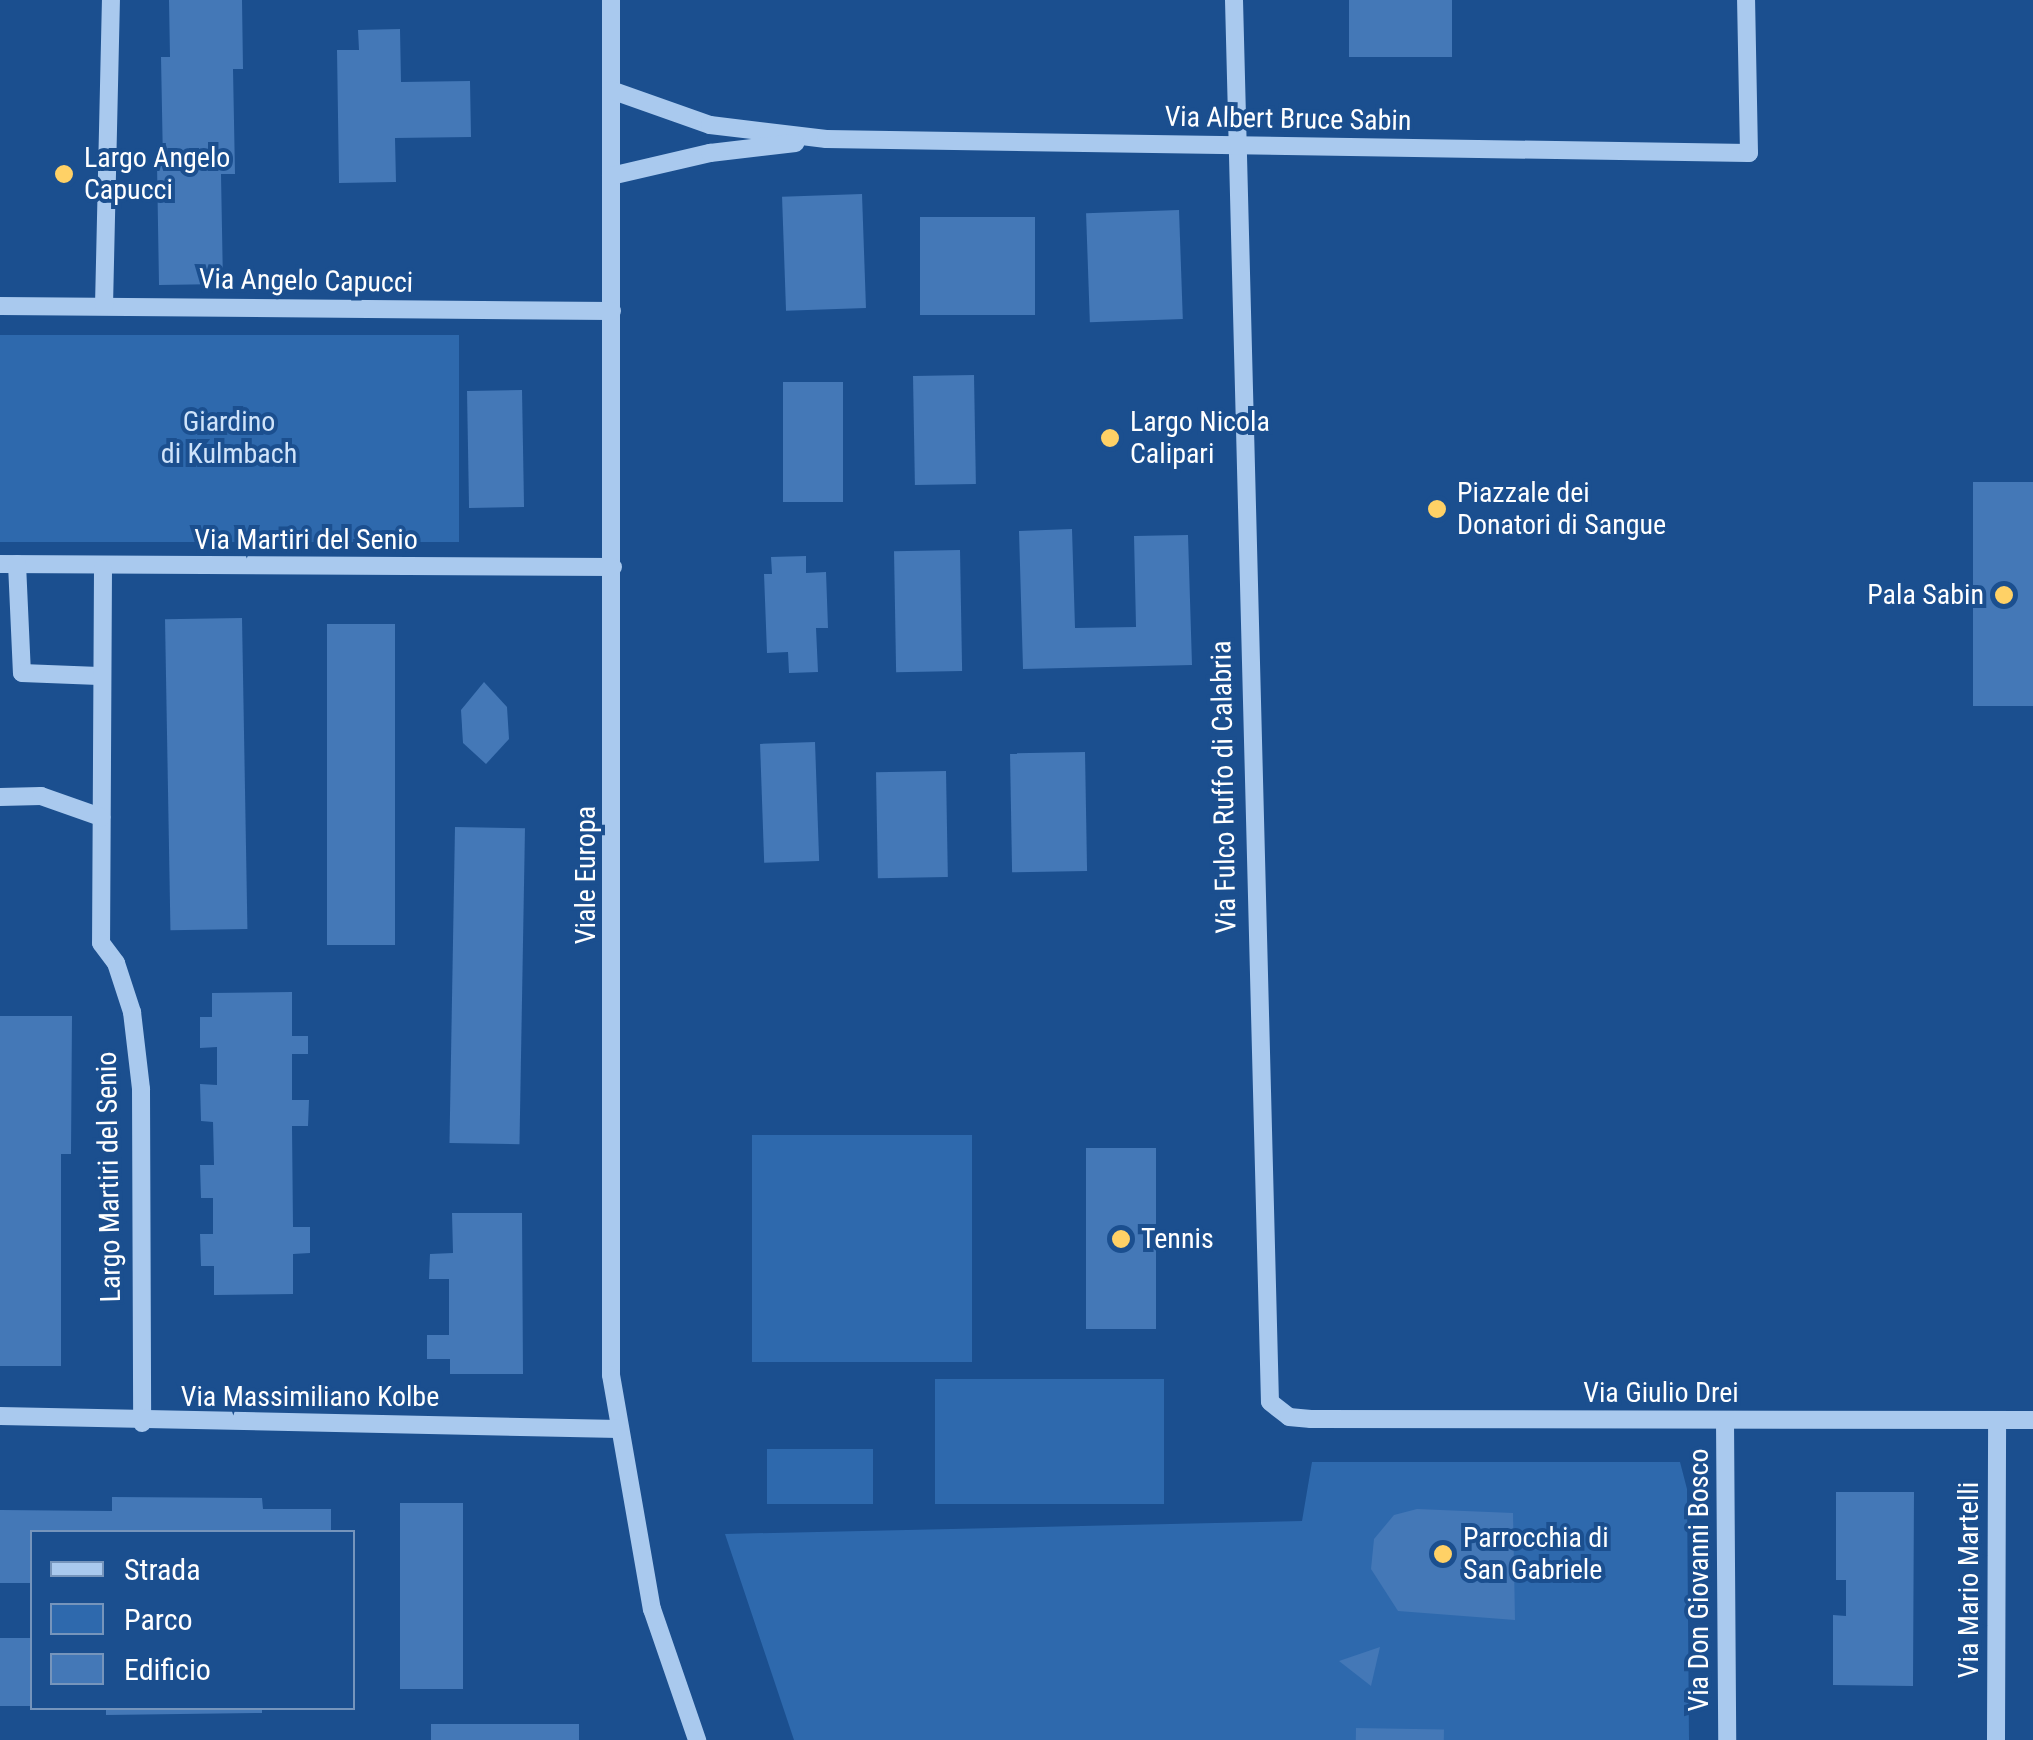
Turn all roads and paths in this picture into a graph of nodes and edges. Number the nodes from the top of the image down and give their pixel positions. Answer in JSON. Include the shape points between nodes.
{"nodes":[{"id":1,"x":111,"y":0,"type":"edge"},
{"id":2,"x":611,"y":0,"type":"edge"},
{"id":3,"x":1234,"y":0,"type":"edge"},
{"id":4,"x":1746,"y":0,"type":"edge"},
{"id":5,"x":611,"y":90,"type":"junction"},
{"id":6,"x":826,"y":139,"type":"junction"},
{"id":7,"x":1236,"y":146,"type":"junction"},
{"id":8,"x":611,"y":176,"type":"junction"},
{"id":9,"x":0,"y":306,"type":"edge"},
{"id":10,"x":104,"y":306,"type":"junction"},
{"id":11,"x":612,"y":311,"type":"junction"},
{"id":12,"x":9,"y":564,"type":"edge"},
{"id":13,"x":613,"y":567,"type":"junction"},
{"id":14,"x":103,"y":569,"type":"junction"},
{"id":15,"x":100,"y":676,"type":"junction"},
{"id":16,"x":0,"y":797,"type":"edge"},
{"id":17,"x":100,"y":817,"type":"junction"},
{"id":18,"x":0,"y":1416,"type":"edge"},
{"id":19,"x":1289,"y":1416,"type":"joint"},
{"id":20,"x":1725,"y":1420,"type":"junction"},
{"id":21,"x":1998,"y":1420,"type":"junction"},
{"id":22,"x":2033,"y":1420,"type":"edge"},
{"id":23,"x":142,"y":1424,"type":"junction"},
{"id":24,"x":619,"y":1429,"type":"junction"},
{"id":25,"x":697,"y":1740,"type":"edge"},
{"id":26,"x":1727,"y":1740,"type":"edge"},
{"id":27,"x":1996,"y":1740,"type":"edge"}],
"edges":[{"from":1,"to":10,"type":"street"},
{"from":2,"to":5,"type":"street","name":"Viale Europa"},
{"from":3,"to":7,"type":"street","name":"Via Fulco Ruffo di Calabria"},
{"from":4,"to":7,"type":"street","name":"Via Albert Bruce Sabin","via":[[1749,154]]},
{"from":5,"to":6,"type":"street","name":"Via Albert Bruce Sabin","via":[[710,124]]},
{"from":5,"to":8,"type":"street","name":"Viale Europa"},
{"from":6,"to":7,"type":"street","name":"Via Albert Bruce Sabin"},
{"from":6,"to":8,"type":"street","name":"Via Albert Bruce Sabin","via":[[710,152]]},
{"from":7,"to":19,"type":"street","name":"Via Fulco Ruffo di Calabria","via":[[1266,1389],[1270,1402]]},
{"from":8,"to":11,"type":"street","name":"Viale Europa"},
{"from":9,"to":10,"type":"street","name":"Via Angelo Capucci"},
{"from":10,"to":11,"type":"street","name":"Via Angelo Capucci"},
{"from":11,"to":13,"type":"street","name":"Viale Europa"},
{"from":12,"to":14,"type":"street","name":"Via Martiri del Senio"},
{"from":12,"to":15,"type":"street","via":[[22,673]]},
{"from":13,"to":14,"type":"street","name":"Via Martiri del Senio"},
{"from":13,"to":24,"type":"street","name":"Viale Europa","via":[[611,1375]]},
{"from":14,"to":15,"type":"street","name":"Largo Martiri del Senio"},
{"from":15,"to":17,"type":"street","name":"Largo Martiri del Senio"},
{"from":16,"to":17,"type":"street","via":[[41,796]]},
{"from":17,"to":23,"type":"street","name":"Largo Martiri del Senio","via":[[101,942],[116,963],[132,1012],[141,1089]]},
{"from":18,"to":23,"type":"street","name":"Via Massimiliano Kolbe"},
{"from":19,"to":20,"type":"street","name":"Via Giulio Drei"},
{"from":20,"to":21,"type":"street","name":"Via Giulio Drei"},
{"from":20,"to":26,"type":"street","name":"Via Don Giovanni Bosco"},
{"from":21,"to":22,"type":"street","name":"Via Giulio Drei"},
{"from":21,"to":27,"type":"street","name":"Via Mario Martelli"},
{"from":23,"to":24,"type":"street","name":"Via Massimiliano Kolbe"},
{"from":24,"to":25,"type":"street","name":"Viale Europa","via":[[652,1608]]}]}
